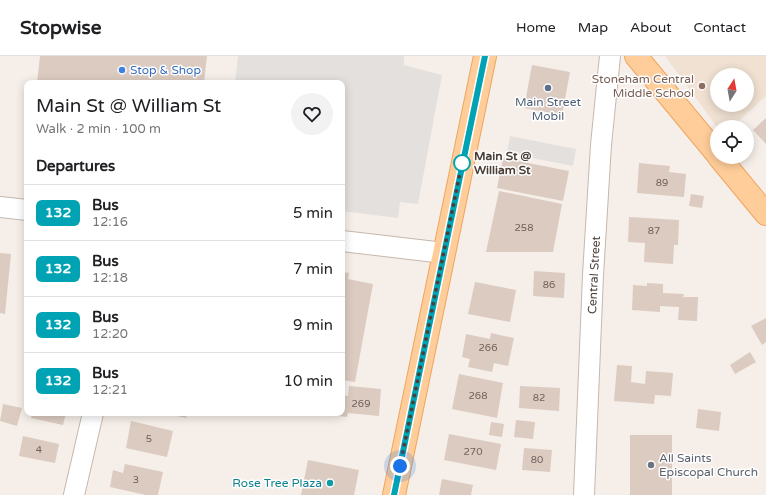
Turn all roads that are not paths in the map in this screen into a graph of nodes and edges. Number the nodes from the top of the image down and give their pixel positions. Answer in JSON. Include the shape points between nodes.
{"nodes":[{"id":1,"x":485,"y":56,"type":"edge"},
{"id":2,"x":610,"y":56,"type":"edge"},
{"id":3,"x":636,"y":56,"type":"edge"},
{"id":4,"x":710,"y":146,"type":"edge"},
{"id":5,"x":725,"y":164,"type":"edge"},
{"id":6,"x":0,"y":207,"type":"edge"},
{"id":7,"x":24,"y":210,"type":"edge"},
{"id":8,"x":766,"y":214,"type":"edge"},
{"id":9,"x":345,"y":241,"type":"edge"},
{"id":10,"x":444,"y":253,"type":"junction"},
{"id":11,"x":92,"y":416,"type":"edge"},
{"id":12,"x":74,"y":495,"type":"edge"},
{"id":13,"x":394,"y":495,"type":"edge"},
{"id":14,"x":584,"y":495,"type":"edge"}],
"edges":[{"from":1,"to":10,"type":"main road"},
{"from":2,"to":14,"type":"street","name":"Central Street","via":[[601,145],[593,275]]},
{"from":3,"to":4,"type":"main road"},
{"from":5,"to":8,"type":"main road"},
{"from":6,"to":7,"type":"street"},
{"from":9,"to":10,"type":"street"},
{"from":10,"to":13,"type":"main road"},
{"from":11,"to":12,"type":"street"}]}
